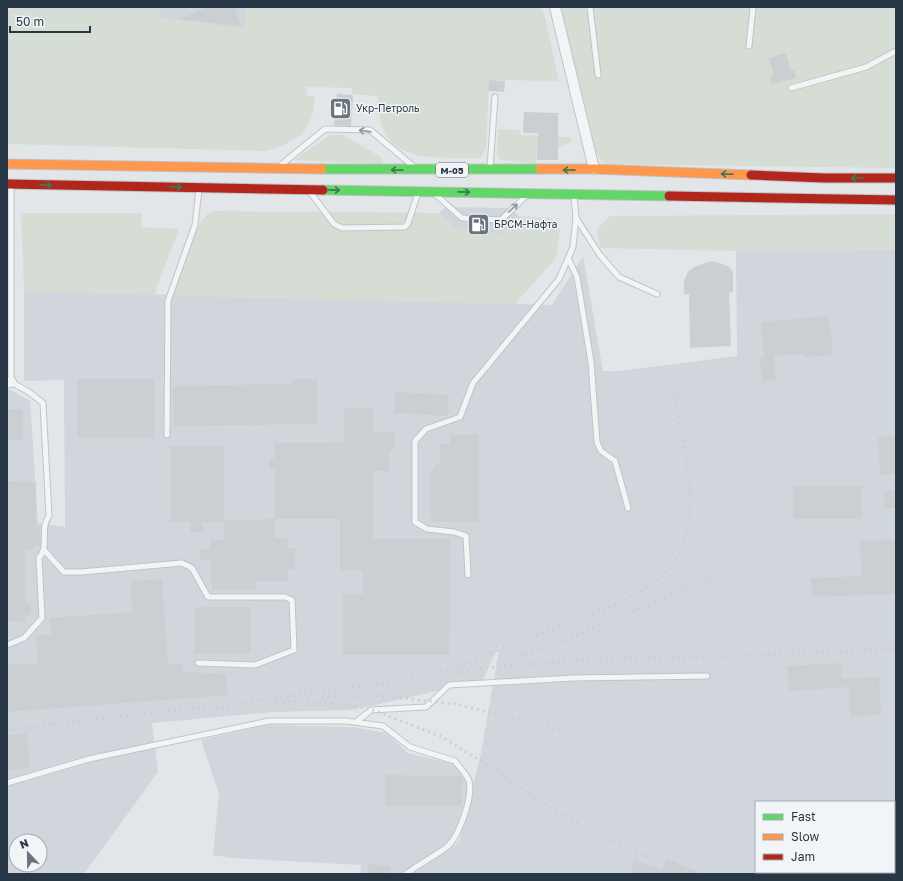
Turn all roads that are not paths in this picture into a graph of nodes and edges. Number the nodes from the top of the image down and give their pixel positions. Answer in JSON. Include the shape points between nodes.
{"nodes":[{"id":1,"x":556,"y":7,"type":"edge"},
{"id":2,"x":590,"y":7,"type":"edge"},
{"id":3,"x":753,"y":7,"type":"edge"},
{"id":4,"x":749,"y":46,"type":"dead end"},
{"id":5,"x":896,"y":51,"type":"edge"},
{"id":6,"x":598,"y":75,"type":"dead end"},
{"id":7,"x":791,"y":88,"type":"dead end"},
{"id":8,"x":495,"y":97,"type":"dead end"},
{"id":9,"x":7,"y":164,"type":"edge"},
{"id":10,"x":276,"y":168,"type":"junction"},
{"id":11,"x":594,"y":169,"type":"junction"},
{"id":12,"x":418,"y":170,"type":"junction"},
{"id":13,"x":490,"y":171,"type":"junction"},
{"id":14,"x":896,"y":178,"type":"edge"},
{"id":15,"x":9,"y":184,"type":"edge"},
{"id":16,"x":199,"y":188,"type":"junction"},
{"id":17,"x":308,"y":190,"type":"junction"},
{"id":18,"x":418,"y":192,"type":"junction"},
{"id":19,"x":432,"y":192,"type":"junction"},
{"id":20,"x":529,"y":193,"type":"junction"},
{"id":21,"x":574,"y":194,"type":"junction"},
{"id":22,"x":896,"y":200,"type":"edge"},
{"id":23,"x":576,"y":217,"type":"junction"},
{"id":24,"x":568,"y":258,"type":"junction"},
{"id":25,"x":656,"y":294,"type":"dead end"},
{"id":26,"x":9,"y":382,"type":"edge"},
{"id":27,"x":167,"y":435,"type":"dead end"},
{"id":28,"x":628,"y":508,"type":"dead end"},
{"id":29,"x":44,"y":550,"type":"junction"},
{"id":30,"x":468,"y":575,"type":"dead end"},
{"id":31,"x":7,"y":645,"type":"edge"},
{"id":32,"x":198,"y":663,"type":"dead end"},
{"id":33,"x":707,"y":676,"type":"dead end"},
{"id":34,"x":356,"y":722,"type":"junction"},
{"id":35,"x":7,"y":783,"type":"edge"},
{"id":36,"x":406,"y":874,"type":"edge"}],
"edges":[{"from":1,"to":11,"type":"street"},
{"from":2,"to":6,"type":"lane"},
{"from":3,"to":4,"type":"lane"},
{"from":5,"to":7,"type":"lane","via":[[866,67]]},
{"from":8,"to":13,"type":"lane"},
{"from":9,"to":10,"type":"main road","number":"М-05"},
{"from":12,"to":10,"type":"main road","number":"М-05","one_way":true},
{"from":12,"to":10,"type":"lane","one_way":true,"via":[[370,130],[325,129]]},
{"from":11,"to":13,"type":"main road","number":"М-05","one_way":true},
{"from":14,"to":11,"type":"main road","number":"М-05","one_way":true,"via":[[824,178]]},
{"from":12,"to":13,"type":"main road","number":"М-05"},
{"from":15,"to":16,"type":"main road","one_way":true},
{"from":15,"to":26,"type":"lane"},
{"from":16,"to":17,"type":"main road"},
{"from":16,"to":27,"type":"lane","via":[[195,225],[168,301]]},
{"from":17,"to":18,"type":"main road","one_way":true},
{"from":17,"to":18,"type":"lane","via":[[334,224],[342,228],[405,227]]},
{"from":18,"to":19,"type":"main road"},
{"from":19,"to":20,"type":"main road","one_way":true},
{"from":19,"to":20,"type":"lane","one_way":true,"via":[[462,218],[501,220]]},
{"from":20,"to":21,"type":"main road"},
{"from":21,"to":22,"type":"main road"},
{"from":21,"to":23,"type":"lane"},
{"from":23,"to":24,"type":"lane","via":[[573,247]]},
{"from":23,"to":25,"type":"lane","via":[[600,255],[619,277]]},
{"from":24,"to":28,"type":"lane","via":[[577,277],[591,362],[597,442],[601,451],[615,461]]},
{"from":24,"to":30,"type":"lane","via":[[559,278],[473,383],[460,417],[426,429],[415,441],[415,522],[427,529],[466,536]]},
{"from":26,"to":29,"type":"lane","via":[[29,392],[43,403],[49,516],[44,522]]},
{"from":29,"to":31,"type":"lane","via":[[39,558],[42,618],[24,638]]},
{"from":29,"to":32,"type":"lane","via":[[64,572],[182,563],[192,568],[208,597],[285,597],[292,600],[294,650],[255,665]]},
{"from":33,"to":34,"type":"lane","via":[[573,678],[449,685],[426,707],[371,710]]},
{"from":34,"to":35,"type":"lane","via":[[269,721],[89,759]]},
{"from":34,"to":36,"type":"lane","via":[[383,726],[410,747],[456,760],[469,781],[469,794],[458,832],[449,846]]}]}
